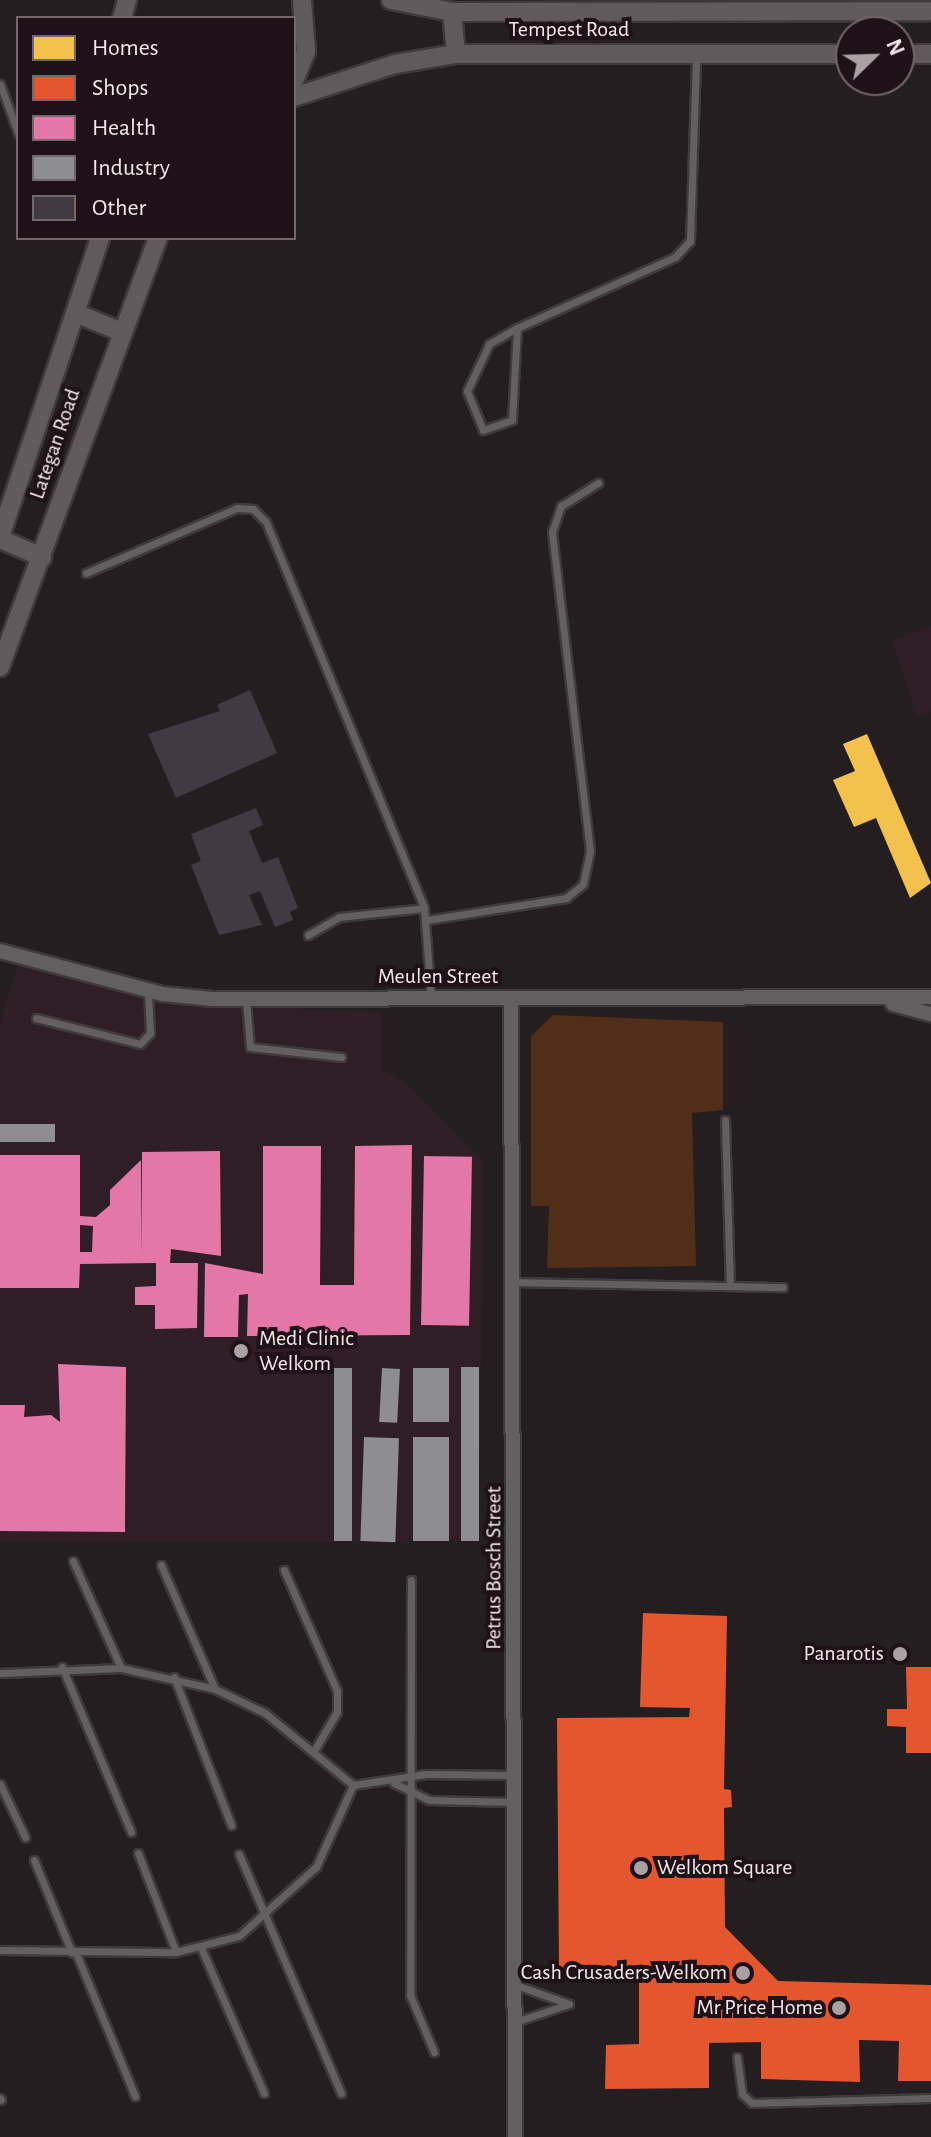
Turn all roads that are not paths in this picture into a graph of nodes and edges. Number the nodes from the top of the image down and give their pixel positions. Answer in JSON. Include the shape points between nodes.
{"nodes":[{"id":1,"x":302,"y":0,"type":"edge"},
{"id":2,"x":391,"y":0,"type":"edge"},
{"id":3,"x":692,"y":5,"type":"edge"},
{"id":4,"x":931,"y":11,"type":"edge"},
{"id":5,"x":452,"y":12,"type":"junction"},
{"id":6,"x":456,"y":54,"type":"junction"},
{"id":7,"x":696,"y":54,"type":"junction"},
{"id":8,"x":835,"y":54,"type":"edge"},
{"id":9,"x":296,"y":76,"type":"edge"},
{"id":10,"x":0,"y":84,"type":"edge"},
{"id":11,"x":296,"y":96,"type":"edge"},
{"id":12,"x":16,"y":128,"type":"edge"},
{"id":13,"x":99,"y":240,"type":"edge"},
{"id":14,"x":157,"y":240,"type":"edge"},
{"id":15,"x":78,"y":314,"type":"junction"},
{"id":16,"x":517,"y":328,"type":"junction"},
{"id":17,"x":119,"y":331,"type":"junction"},
{"id":18,"x":598,"y":483,"type":"dead end"},
{"id":19,"x":0,"y":538,"type":"edge"},
{"id":20,"x":42,"y":557,"type":"junction"},
{"id":21,"x":86,"y":573,"type":"dead end"},
{"id":22,"x":0,"y":667,"type":"edge"},
{"id":23,"x":424,"y":908,"type":"junction"},
{"id":24,"x":427,"y":920,"type":"junction"},
{"id":25,"x":308,"y":935,"type":"dead end"},
{"id":26,"x":0,"y":951,"type":"edge"},
{"id":27,"x":148,"y":990,"type":"junction"},
{"id":28,"x":931,"y":997,"type":"edge"},
{"id":29,"x":431,"y":999,"type":"junction"},
{"id":30,"x":511,"y":999,"type":"junction"},
{"id":31,"x":246,"y":1000,"type":"junction"},
{"id":32,"x":881,"y":1001,"type":"junction"},
{"id":33,"x":931,"y":1014,"type":"edge"},
{"id":34,"x":36,"y":1018,"type":"dead end"},
{"id":35,"x":341,"y":1057,"type":"dead end"},
{"id":36,"x":725,"y":1120,"type":"dead end"},
{"id":37,"x":515,"y":1282,"type":"junction"},
{"id":38,"x":730,"y":1286,"type":"junction"},
{"id":39,"x":783,"y":1287,"type":"dead end"},
{"id":40,"x":73,"y":1561,"type":"dead end"},
{"id":41,"x":161,"y":1565,"type":"dead end"},
{"id":42,"x":284,"y":1570,"type":"dead end"},
{"id":43,"x":411,"y":1580,"type":"dead end"},
{"id":44,"x":62,"y":1667,"type":"junction"},
{"id":45,"x":121,"y":1668,"type":"junction"},
{"id":46,"x":0,"y":1673,"type":"edge"},
{"id":47,"x":174,"y":1677,"type":"junction"},
{"id":48,"x":215,"y":1689,"type":"junction"},
{"id":49,"x":315,"y":1749,"type":"junction"},
{"id":50,"x":516,"y":1775,"type":"junction"},
{"id":51,"x":413,"y":1776,"type":"junction"},
{"id":52,"x":394,"y":1782,"type":"junction"},
{"id":53,"x":0,"y":1784,"type":"edge"},
{"id":54,"x":353,"y":1785,"type":"junction"},
{"id":55,"x":413,"y":1794,"type":"junction"},
{"id":56,"x":515,"y":1803,"type":"junction"},
{"id":57,"x":231,"y":1825,"type":"dead end"},
{"id":58,"x":131,"y":1832,"type":"dead end"},
{"id":59,"x":25,"y":1837,"type":"dead end"},
{"id":60,"x":138,"y":1853,"type":"dead end"},
{"id":61,"x":239,"y":1854,"type":"dead end"},
{"id":62,"x":34,"y":1860,"type":"dead end"},
{"id":63,"x":263,"y":1920,"type":"junction"},
{"id":64,"x":0,"y":1950,"type":"edge"},
{"id":65,"x":202,"y":1950,"type":"junction"},
{"id":66,"x":176,"y":1952,"type":"junction"},
{"id":67,"x":74,"y":1953,"type":"junction"},
{"id":68,"x":516,"y":1985,"type":"junction"},
{"id":69,"x":515,"y":2022,"type":"junction"},
{"id":70,"x":434,"y":2052,"type":"dead end"},
{"id":71,"x":737,"y":2057,"type":"dead end"},
{"id":72,"x":264,"y":2093,"type":"dead end"},
{"id":73,"x":341,"y":2093,"type":"dead end"},
{"id":74,"x":135,"y":2096,"type":"dead end"},
{"id":75,"x":931,"y":2098,"type":"edge"},
{"id":76,"x":515,"y":2137,"type":"edge"}],
"edges":[{"from":1,"to":9,"type":"street","via":[[306,51]]},
{"from":2,"to":5,"type":"street","name":"Tempest Road"},
{"from":3,"to":4,"type":"street","name":"Tempest Road"},
{"from":3,"to":5,"type":"street","name":"Tempest Road"},
{"from":5,"to":6,"type":"street"},
{"from":6,"to":7,"type":"street","name":"Tempest Road"},
{"from":6,"to":11,"type":"street","name":"Tempest Road","via":[[395,64]]},
{"from":7,"to":8,"type":"street","name":"Tempest Road"},
{"from":7,"to":16,"type":"lane","via":[[690,241],[675,257]]},
{"from":10,"to":12,"type":"lane"},
{"from":13,"to":15,"type":"street","name":"Lategan Road"},
{"from":14,"to":17,"type":"street","name":"Lategan Road"},
{"from":15,"to":17,"type":"street"},
{"from":15,"to":19,"type":"street","name":"Lategan Road"},
{"from":16,"to":16,"type":"lane","via":[[512,420],[483,430],[469,408],[473,369],[489,344]]},
{"from":17,"to":20,"type":"street","name":"Lategan Road"},
{"from":18,"to":24,"type":"lane","via":[[561,506],[552,532],[590,851],[583,884],[566,898]]},
{"from":19,"to":20,"type":"street"},
{"from":20,"to":22,"type":"street","name":"Lategan Road"},
{"from":21,"to":23,"type":"lane","via":[[237,508],[253,509],[266,522]]},
{"from":23,"to":24,"type":"lane"},
{"from":23,"to":25,"type":"lane","via":[[339,917]]},
{"from":24,"to":29,"type":"lane"},
{"from":26,"to":27,"type":"street","name":"Meulen Street"},
{"from":27,"to":31,"type":"street","name":"Meulen Street"},
{"from":27,"to":34,"type":"lane","via":[[150,1033],[140,1044]]},
{"from":28,"to":32,"type":"street","name":"Meulen Street"},
{"from":29,"to":30,"type":"street","name":"Meulen Street"},
{"from":29,"to":31,"type":"street","name":"Meulen Street"},
{"from":30,"to":32,"type":"street","name":"Meulen Street"},
{"from":30,"to":37,"type":"street","name":"Petrus Bosch Street"},
{"from":31,"to":35,"type":"lane","via":[[250,1047]]},
{"from":32,"to":33,"type":"street","name":"Meulen Street"},
{"from":36,"to":38,"type":"lane"},
{"from":37,"to":38,"type":"lane"},
{"from":37,"to":50,"type":"street","name":"Petrus Bosch Street"},
{"from":38,"to":39,"type":"lane"},
{"from":40,"to":45,"type":"lane"},
{"from":41,"to":48,"type":"lane"},
{"from":42,"to":49,"type":"lane","via":[[337,1691],[337,1712]]},
{"from":43,"to":51,"type":"lane"},
{"from":44,"to":45,"type":"lane"},
{"from":44,"to":46,"type":"lane"},
{"from":44,"to":58,"type":"lane"},
{"from":45,"to":47,"type":"lane"},
{"from":47,"to":48,"type":"lane"},
{"from":47,"to":57,"type":"lane"},
{"from":48,"to":49,"type":"lane"},
{"from":49,"to":54,"type":"lane"},
{"from":50,"to":51,"type":"lane"},
{"from":50,"to":56,"type":"street","name":"Petrus Bosch Street"},
{"from":51,"to":52,"type":"lane"},
{"from":51,"to":55,"type":"lane"},
{"from":52,"to":54,"type":"lane"},
{"from":52,"to":55,"type":"lane"},
{"from":53,"to":59,"type":"lane"},
{"from":54,"to":63,"type":"lane","via":[[316,1867]]},
{"from":55,"to":56,"type":"lane"},
{"from":55,"to":70,"type":"lane","via":[[410,1995]]},
{"from":56,"to":68,"type":"street","name":"Petrus Bosch Street"},
{"from":60,"to":66,"type":"lane"},
{"from":61,"to":63,"type":"lane"},
{"from":62,"to":67,"type":"lane"},
{"from":63,"to":65,"type":"lane"},
{"from":63,"to":73,"type":"lane"},
{"from":64,"to":67,"type":"lane"},
{"from":65,"to":66,"type":"lane"},
{"from":65,"to":72,"type":"lane"},
{"from":66,"to":67,"type":"lane"},
{"from":67,"to":74,"type":"lane"},
{"from":68,"to":69,"type":"street","name":"Petrus Bosch Street"},
{"from":68,"to":69,"type":"lane","via":[[569,2004]]},
{"from":69,"to":76,"type":"street","name":"Petrus Bosch Street"},
{"from":71,"to":75,"type":"lane","via":[[742,2094],[752,2103]]}]}
